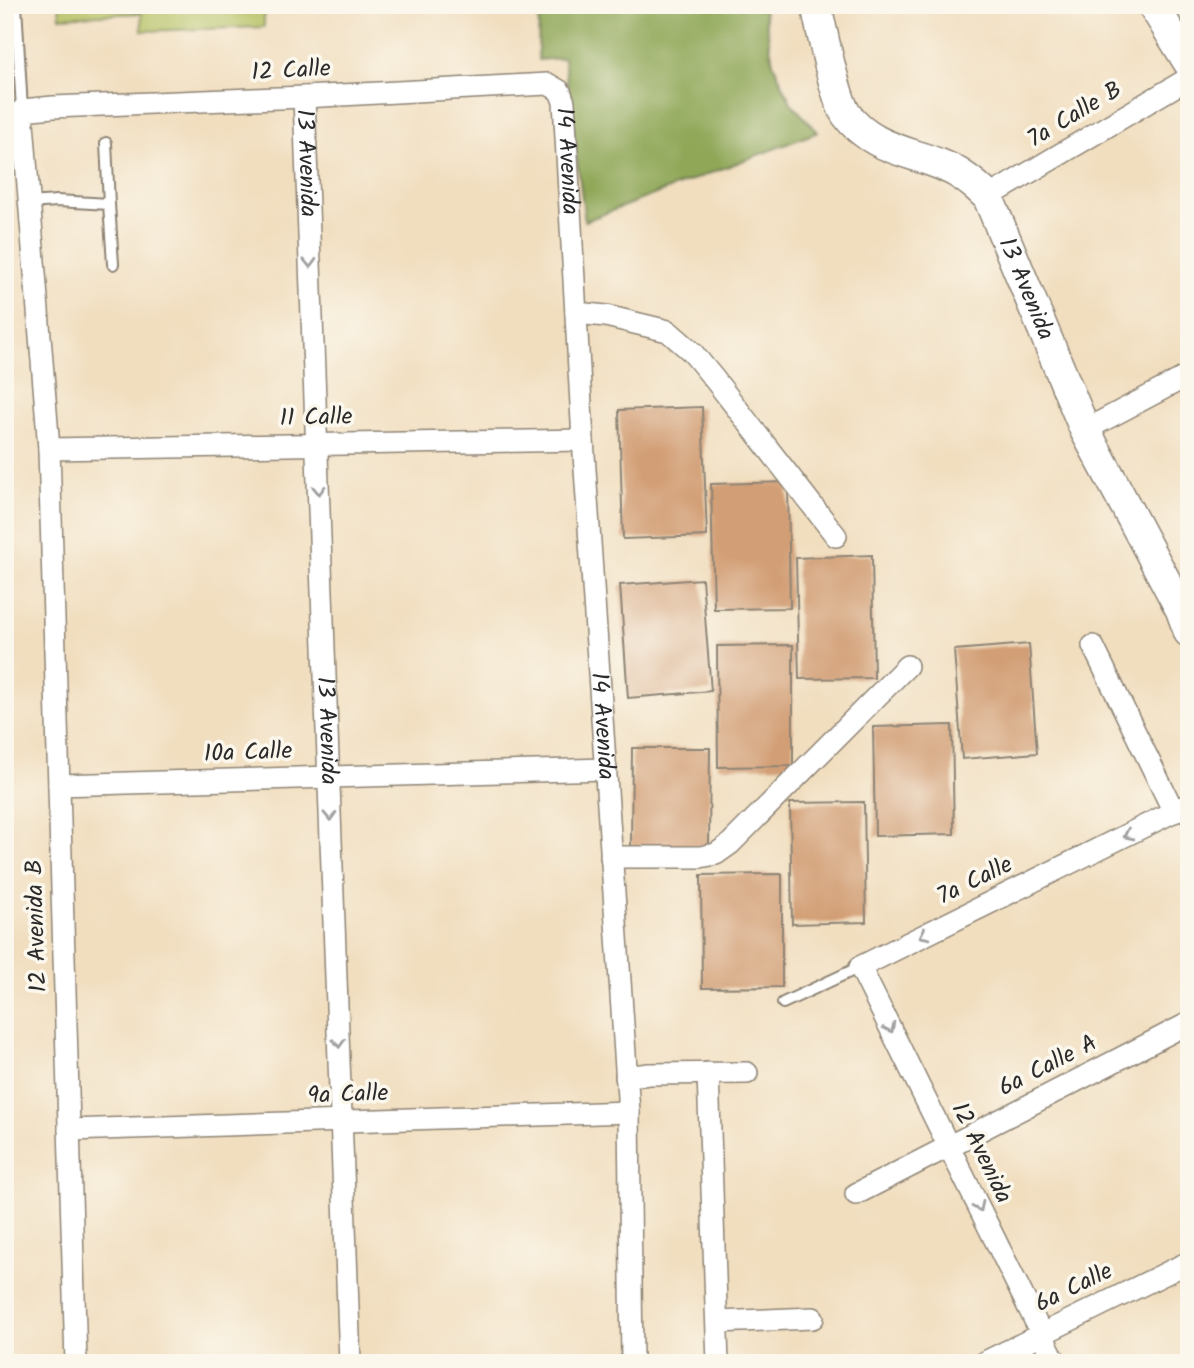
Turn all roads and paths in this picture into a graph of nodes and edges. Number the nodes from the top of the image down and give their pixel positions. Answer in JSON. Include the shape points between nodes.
{"nodes":[{"id":1,"x":16,"y":5,"type":"edge"},
{"id":2,"x":816,"y":5,"type":"edge"},
{"id":3,"x":1153,"y":5,"type":"edge"},
{"id":4,"x":1189,"y":63,"type":"edge"},
{"id":5,"x":1189,"y":78,"type":"edge"},
{"id":6,"x":560,"y":91,"type":"joint"},
{"id":7,"x":304,"y":97,"type":"junction"},
{"id":8,"x":22,"y":110,"type":"junction"},
{"id":9,"x":106,"y":143,"type":"dead end"},
{"id":10,"x":988,"y":197,"type":"junction"},
{"id":11,"x":29,"y":203,"type":"junction"},
{"id":12,"x":109,"y":204,"type":"junction"},
{"id":13,"x":113,"y":264,"type":"dead end"},
{"id":14,"x":576,"y":313,"type":"junction"},
{"id":15,"x":1189,"y":375,"type":"edge"},
{"id":16,"x":1085,"y":430,"type":"junction"},
{"id":17,"x":583,"y":440,"type":"junction"},
{"id":18,"x":317,"y":444,"type":"junction"},
{"id":19,"x":49,"y":449,"type":"junction"},
{"id":20,"x":836,"y":536,"type":"dead end"},
{"id":21,"x":1189,"y":632,"type":"edge"},
{"id":22,"x":1093,"y":646,"type":"dead end"},
{"id":23,"x":907,"y":666,"type":"dead end"},
{"id":24,"x":606,"y":769,"type":"junction"},
{"id":25,"x":329,"y":777,"type":"junction"},
{"id":26,"x":59,"y":785,"type":"junction"},
{"id":27,"x":1181,"y":808,"type":"edge"},
{"id":28,"x":611,"y":857,"type":"junction"},
{"id":29,"x":860,"y":967,"type":"junction"},
{"id":30,"x":783,"y":1003,"type":"dead end"},
{"id":31,"x":1189,"y":1023,"type":"edge"},
{"id":32,"x":708,"y":1073,"type":"junction"},
{"id":33,"x":747,"y":1073,"type":"dead end"},
{"id":34,"x":626,"y":1077,"type":"junction"},
{"id":35,"x":629,"y":1112,"type":"junction"},
{"id":36,"x":341,"y":1121,"type":"junction"},
{"id":37,"x":69,"y":1130,"type":"junction"},
{"id":38,"x":949,"y":1146,"type":"junction"},
{"id":39,"x":856,"y":1194,"type":"dead end"},
{"id":40,"x":1189,"y":1262,"type":"edge"},
{"id":41,"x":813,"y":1318,"type":"dead end"},
{"id":42,"x":717,"y":1322,"type":"junction"},
{"id":43,"x":1041,"y":1334,"type":"junction"},
{"id":44,"x":76,"y":1363,"type":"edge"},
{"id":45,"x":350,"y":1363,"type":"edge"},
{"id":46,"x":632,"y":1363,"type":"edge"},
{"id":47,"x":718,"y":1363,"type":"edge"},
{"id":48,"x":983,"y":1363,"type":"edge"},
{"id":49,"x":1056,"y":1363,"type":"edge"}],
"edges":[{"from":1,"to":8,"type":"lane"},
{"from":2,"to":10,"type":"street","name":"13 Avenida","via":[[845,112],[862,133],[878,144],[946,167],[971,180]]},
{"from":3,"to":4,"type":"street"},
{"from":5,"to":10,"type":"street","name":"7a Calle B"},
{"from":6,"to":7,"type":"street","name":"12 Calle","via":[[548,84]]},
{"from":6,"to":14,"type":"street","name":"14 Avenida"},
{"from":7,"to":8,"type":"street","name":"12 Calle"},
{"from":7,"to":18,"type":"street","name":"13 Avenida","one_way":true},
{"from":8,"to":11,"type":"street","name":"12 Avenida B"},
{"from":9,"to":12,"type":"lane"},
{"from":10,"to":16,"type":"street","name":"13 Avenida"},
{"from":11,"to":12,"type":"lane"},
{"from":11,"to":19,"type":"street","name":"12 Avenida B"},
{"from":12,"to":13,"type":"lane"},
{"from":14,"to":17,"type":"street","name":"14 Avenida"},
{"from":14,"to":20,"type":"street","via":[[668,331],[715,380]]},
{"from":15,"to":16,"type":"street"},
{"from":16,"to":21,"type":"street","name":"13 Avenida"},
{"from":17,"to":18,"type":"street","name":"11 Calle"},
{"from":17,"to":24,"type":"street","name":"14 Avenida"},
{"from":18,"to":19,"type":"street","name":"11 Calle"},
{"from":18,"to":25,"type":"street","name":"13 Avenida","one_way":true},
{"from":19,"to":26,"type":"street","name":"12 Avenida B"},
{"from":22,"to":27,"type":"street"},
{"from":23,"to":28,"type":"street","via":[[716,855]]},
{"from":24,"to":25,"type":"street","name":"10a Calle"},
{"from":24,"to":28,"type":"street","name":"14 Avenida"},
{"from":25,"to":26,"type":"street","name":"10a Calle"},
{"from":25,"to":36,"type":"street","name":"13 Avenida","one_way":true},
{"from":26,"to":37,"type":"street","name":"12 Avenida B"},
{"from":27,"to":29,"type":"street","name":"7a Calle","one_way":true},
{"from":28,"to":34,"type":"street","name":"14 Avenida"},
{"from":29,"to":30,"type":"lane","name":"7a Calle"},
{"from":29,"to":38,"type":"street","name":"12 Avenida","one_way":true},
{"from":31,"to":38,"type":"street","name":"6a Calle A"},
{"from":32,"to":33,"type":"street"},
{"from":32,"to":34,"type":"street"},
{"from":32,"to":42,"type":"street"},
{"from":34,"to":35,"type":"street","name":"14 Avenida"},
{"from":35,"to":36,"type":"street","name":"9a Calle"},
{"from":35,"to":46,"type":"street","name":"14 Avenida"},
{"from":36,"to":37,"type":"street","name":"9a Calle"},
{"from":36,"to":45,"type":"street","name":"13 Avenida"},
{"from":37,"to":44,"type":"street","name":"12 Avenida B"},
{"from":38,"to":39,"type":"street","name":"6a Calle A"},
{"from":38,"to":43,"type":"street","name":"12 Avenida","one_way":true},
{"from":40,"to":43,"type":"street","name":"6a Calle"},
{"from":41,"to":42,"type":"street"},
{"from":42,"to":47,"type":"street"},
{"from":43,"to":48,"type":"street","name":"6a Calle"},
{"from":43,"to":49,"type":"street","name":"12 Avenida"}]}
